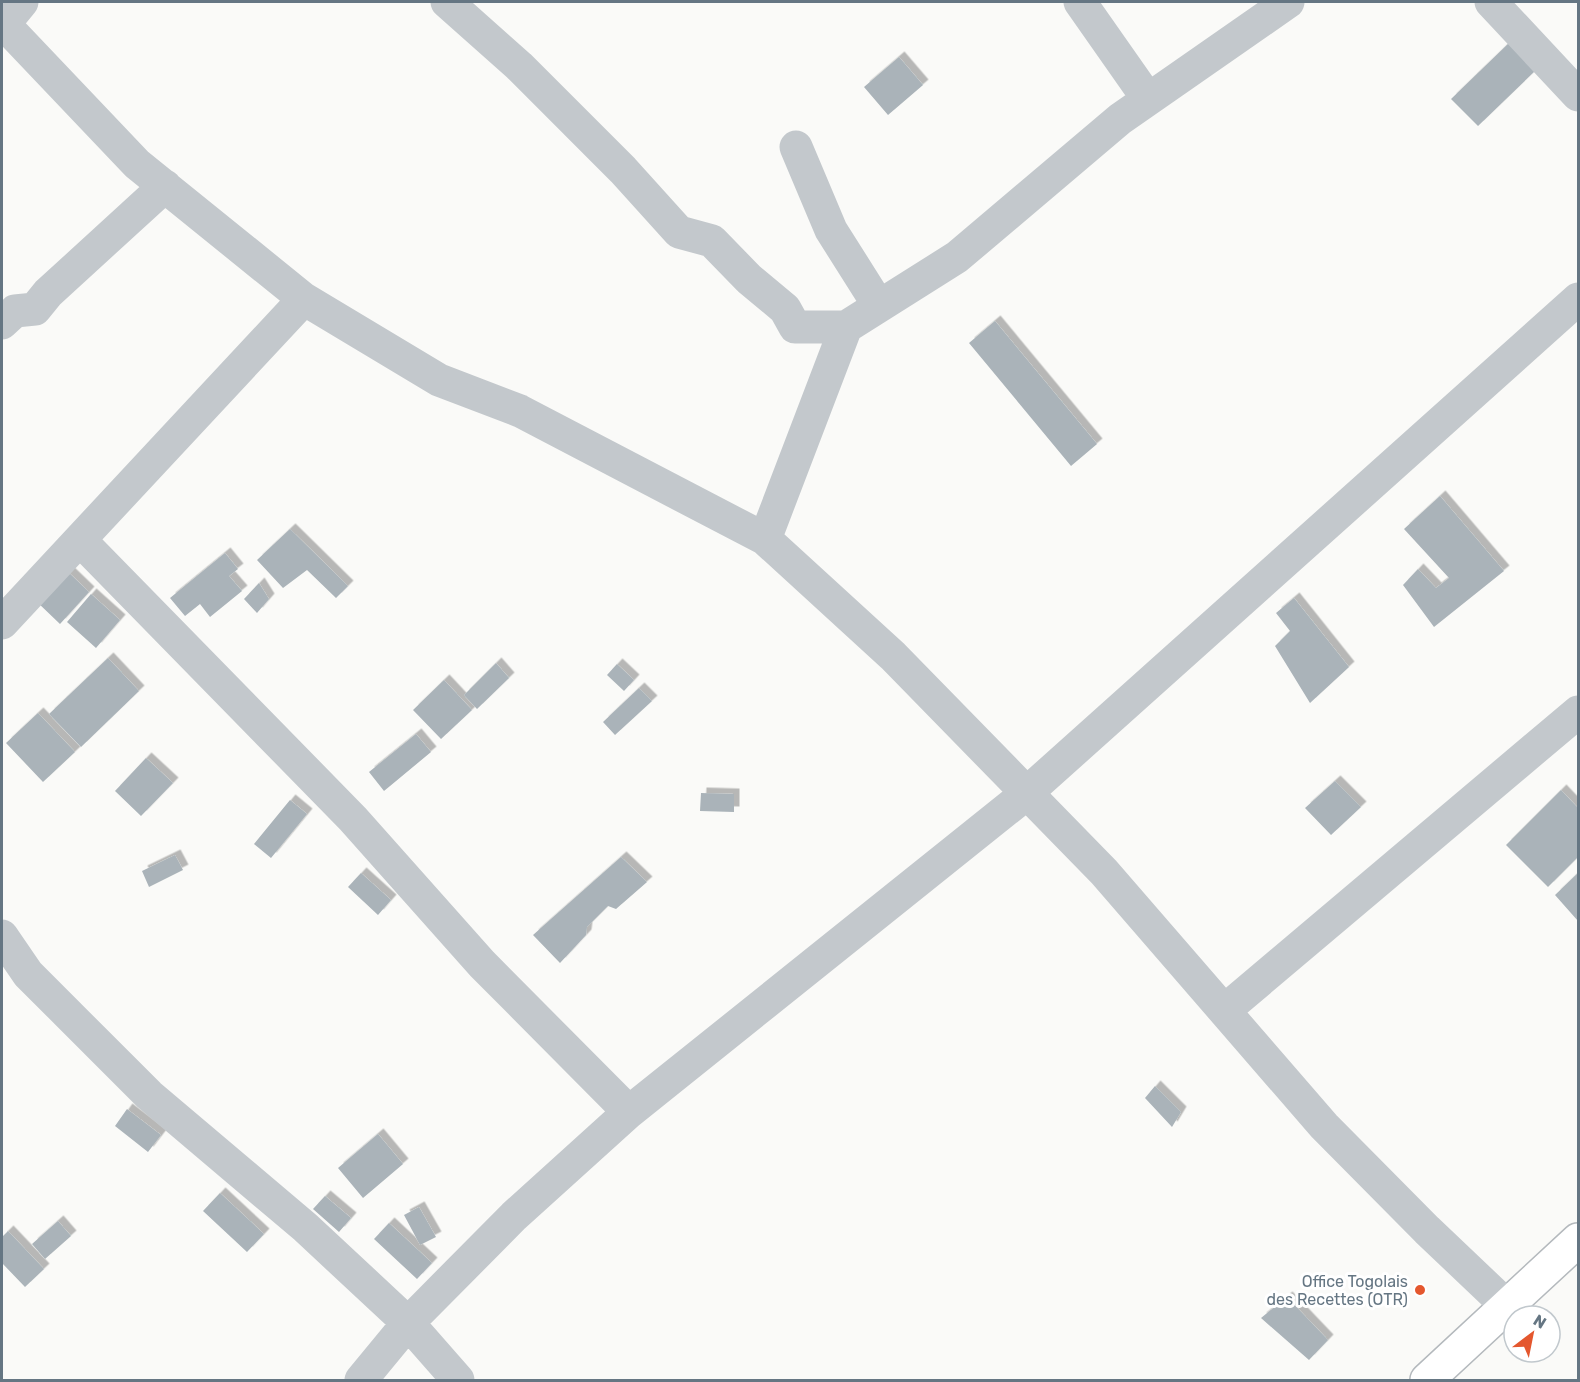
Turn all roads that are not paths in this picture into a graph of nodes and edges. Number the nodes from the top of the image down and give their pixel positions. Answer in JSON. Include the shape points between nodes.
{"nodes":[{"id":1,"x":447,"y":2,"type":"edge"},
{"id":2,"x":1080,"y":2,"type":"edge"},
{"id":3,"x":1288,"y":2,"type":"edge"},
{"id":4,"x":1491,"y":2,"type":"edge"},
{"id":5,"x":9,"y":16,"type":"edge"},
{"id":6,"x":1578,"y":95,"type":"edge"},
{"id":7,"x":1148,"y":99,"type":"junction"},
{"id":8,"x":796,"y":147,"type":"dead end"},
{"id":9,"x":165,"y":186,"type":"junction"},
{"id":10,"x":304,"y":299,"type":"junction"},
{"id":11,"x":1578,"y":299,"type":"edge"},
{"id":12,"x":879,"y":306,"type":"junction"},
{"id":13,"x":2,"y":323,"type":"edge"},
{"id":14,"x":846,"y":327,"type":"junction"},
{"id":15,"x":765,"y":539,"type":"junction"},
{"id":16,"x":80,"y":540,"type":"junction"},
{"id":17,"x":2,"y":623,"type":"edge"},
{"id":18,"x":1578,"y":712,"type":"edge"},
{"id":19,"x":1027,"y":793,"type":"junction"},
{"id":20,"x":2,"y":936,"type":"edge"},
{"id":21,"x":1225,"y":1010,"type":"junction"},
{"id":22,"x":629,"y":1112,"type":"junction"},
{"id":23,"x":1578,"y":1240,"type":"edge"},
{"id":24,"x":1505,"y":1304,"type":"edge"},
{"id":25,"x":1509,"y":1304,"type":"edge"},
{"id":26,"x":1502,"y":1311,"type":"edge"},
{"id":27,"x":408,"y":1323,"type":"junction"},
{"id":28,"x":361,"y":1380,"type":"edge"},
{"id":29,"x":458,"y":1380,"type":"edge"},
{"id":30,"x":1427,"y":1380,"type":"edge"}],
"edges":[{"from":1,"to":14,"type":"street","via":[[535,82],[679,232],[712,241],[785,309],[795,327]]},
{"from":2,"to":7,"type":"street"},
{"from":3,"to":7,"type":"street"},
{"from":4,"to":6,"type":"street"},
{"from":5,"to":9,"type":"street","via":[[137,164]]},
{"from":7,"to":12,"type":"street","via":[[1119,119],[957,257]]},
{"from":8,"to":12,"type":"street","via":[[831,230]]},
{"from":9,"to":10,"type":"street"},
{"from":9,"to":13,"type":"street","via":[[35,309],[15,311]]},
{"from":10,"to":15,"type":"street","via":[[439,380],[520,411]]},
{"from":10,"to":16,"type":"street"},
{"from":11,"to":19,"type":"street"},
{"from":12,"to":14,"type":"street"},
{"from":14,"to":15,"type":"street"},
{"from":15,"to":19,"type":"street","via":[[893,656]]},
{"from":16,"to":17,"type":"street"},
{"from":16,"to":22,"type":"street","via":[[353,819],[482,964]]},
{"from":18,"to":21,"type":"street"},
{"from":19,"to":21,"type":"street","via":[[1104,872]]},
{"from":19,"to":22,"type":"street"},
{"from":20,"to":27,"type":"street","via":[[28,974],[149,1095],[305,1227]]},
{"from":21,"to":24,"type":"street","via":[[1324,1126]]},
{"from":22,"to":27,"type":"street","via":[[514,1216]]},
{"from":23,"to":25,"type":"highway"},
{"from":26,"to":30,"type":"highway"},
{"from":27,"to":28,"type":"street"},
{"from":27,"to":29,"type":"street"}]}
